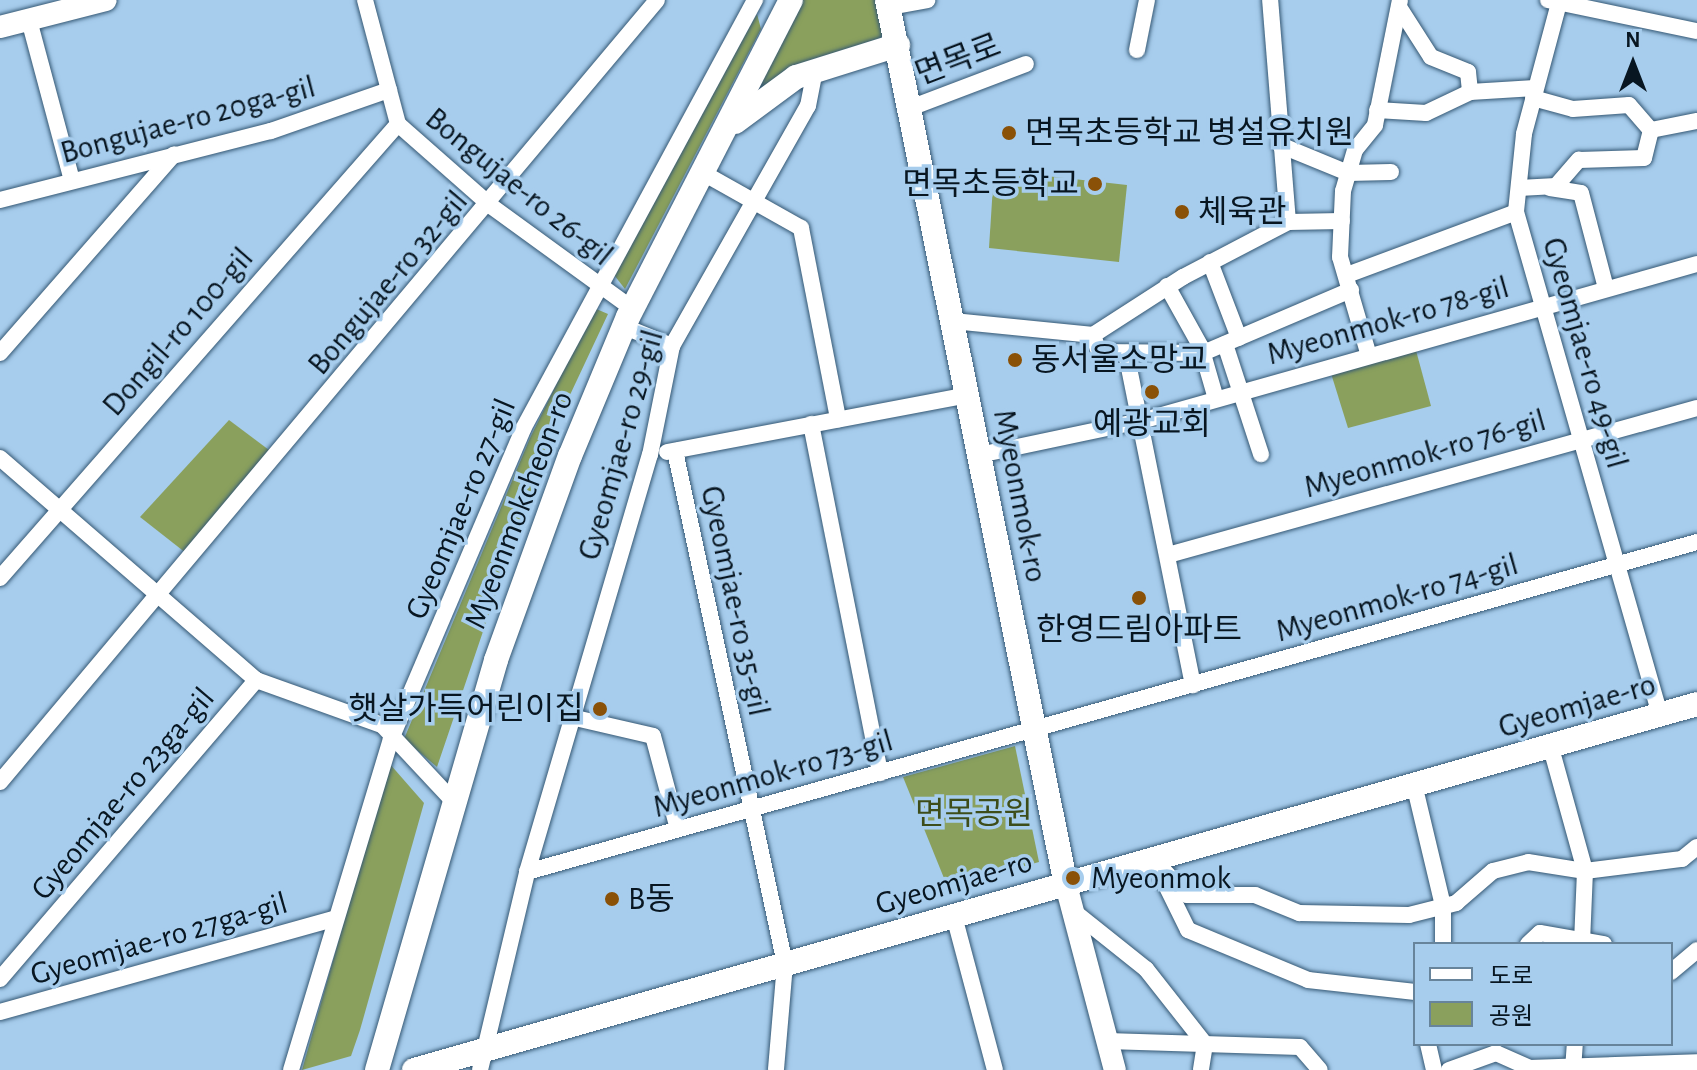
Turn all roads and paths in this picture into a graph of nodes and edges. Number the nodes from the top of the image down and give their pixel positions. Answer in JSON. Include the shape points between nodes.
{"nodes":[{"id":1,"x":106,"y":0,"type":"edge"},
{"id":2,"x":365,"y":0,"type":"edge"},
{"id":3,"x":657,"y":0,"type":"edge"},
{"id":4,"x":755,"y":0,"type":"edge"},
{"id":5,"x":927,"y":0,"type":"edge"},
{"id":6,"x":1147,"y":0,"type":"edge"},
{"id":7,"x":1270,"y":0,"type":"edge"},
{"id":8,"x":1553,"y":1,"type":"edge"},
{"id":9,"x":786,"y":2,"type":"edge"},
{"id":10,"x":888,"y":4,"type":"edge"},
{"id":11,"x":1399,"y":4,"type":"edge"},
{"id":12,"x":29,"y":20,"type":"junction"},
{"id":13,"x":0,"y":27,"type":"edge"},
{"id":14,"x":1697,"y":31,"type":"edge"},
{"id":15,"x":898,"y":45,"type":"junction"},
{"id":16,"x":1137,"y":50,"type":"dead end"},
{"id":17,"x":1026,"y":64,"type":"dead end"},
{"id":18,"x":815,"y":71,"type":"junction"},
{"id":19,"x":389,"y":90,"type":"junction"},
{"id":20,"x":1470,"y":92,"type":"junction"},
{"id":21,"x":1534,"y":93,"type":"junction"},
{"id":22,"x":910,"y":108,"type":"junction"},
{"id":23,"x":1377,"y":110,"type":"junction"},
{"id":24,"x":1697,"y":121,"type":"edge"},
{"id":25,"x":398,"y":124,"type":"junction"},
{"id":26,"x":727,"y":128,"type":"junction"},
{"id":27,"x":1651,"y":130,"type":"junction"},
{"id":28,"x":1280,"y":145,"type":"junction"},
{"id":29,"x":174,"y":154,"type":"junction"},
{"id":30,"x":1391,"y":172,"type":"dead end"},
{"id":31,"x":703,"y":173,"type":"junction"},
{"id":32,"x":1348,"y":173,"type":"junction"},
{"id":33,"x":72,"y":180,"type":"junction"},
{"id":34,"x":1519,"y":188,"type":"junction"},
{"id":35,"x":1550,"y":188,"type":"junction"},
{"id":36,"x":0,"y":200,"type":"edge"},
{"id":37,"x":754,"y":202,"type":"junction"},
{"id":38,"x":491,"y":206,"type":"junction"},
{"id":39,"x":1516,"y":212,"type":"junction"},
{"id":40,"x":1342,"y":221,"type":"junction"},
{"id":41,"x":1288,"y":222,"type":"junction"},
{"id":42,"x":1210,"y":262,"type":"junction"},
{"id":43,"x":1697,"y":264,"type":"edge"},
{"id":44,"x":1349,"y":283,"type":"junction"},
{"id":45,"x":1167,"y":286,"type":"junction"},
{"id":46,"x":1606,"y":288,"type":"junction"},
{"id":47,"x":597,"y":289,"type":"junction"},
{"id":48,"x":1541,"y":306,"type":"junction"},
{"id":49,"x":629,"y":318,"type":"junction"},
{"id":50,"x":953,"y":321,"type":"junction"},
{"id":51,"x":1093,"y":335,"type":"junction"},
{"id":52,"x":1232,"y":341,"type":"junction"},
{"id":53,"x":672,"y":346,"type":"junction"},
{"id":54,"x":0,"y":353,"type":"edge"},
{"id":55,"x":1126,"y":353,"type":"junction"},
{"id":56,"x":1203,"y":353,"type":"junction"},
{"id":57,"x":1369,"y":356,"type":"junction"},
{"id":58,"x":1241,"y":392,"type":"junction"},
{"id":59,"x":968,"y":395,"type":"junction"},
{"id":60,"x":1216,"y":399,"type":"junction"},
{"id":61,"x":1697,"y":408,"type":"edge"},
{"id":62,"x":838,"y":419,"type":"junction"},
{"id":63,"x":1141,"y":421,"type":"junction"},
{"id":64,"x":811,"y":424,"type":"junction"},
{"id":65,"x":1580,"y":440,"type":"junction"},
{"id":66,"x":675,"y":451,"type":"junction"},
{"id":67,"x":1261,"y":454,"type":"dead end"},
{"id":68,"x":650,"y":455,"type":"junction"},
{"id":69,"x":979,"y":455,"type":"junction"},
{"id":70,"x":0,"y":458,"type":"edge"},
{"id":71,"x":58,"y":512,"type":"junction"},
{"id":72,"x":1697,"y":542,"type":"edge"},
{"id":73,"x":1168,"y":555,"type":"junction"},
{"id":74,"x":1617,"y":565,"type":"junction"},
{"id":75,"x":0,"y":578,"type":"edge"},
{"id":76,"x":157,"y":599,"type":"junction"},
{"id":77,"x":256,"y":680,"type":"junction"},
{"id":78,"x":1193,"y":685,"type":"junction"},
{"id":79,"x":1696,"y":708,"type":"edge"},
{"id":80,"x":1660,"y":715,"type":"junction"},
{"id":81,"x":571,"y":717,"type":"junction"},
{"id":82,"x":1035,"y":730,"type":"junction"},
{"id":83,"x":391,"y":739,"type":"junction"},
{"id":84,"x":1551,"y":748,"type":"junction"},
{"id":85,"x":880,"y":773,"type":"junction"},
{"id":86,"x":0,"y":782,"type":"edge"},
{"id":87,"x":1414,"y":784,"type":"junction"},
{"id":88,"x":454,"y":802,"type":"junction"},
{"id":89,"x":749,"y":810,"type":"junction"},
{"id":90,"x":678,"y":829,"type":"junction"},
{"id":91,"x":1697,"y":847,"type":"edge"},
{"id":92,"x":1154,"y":860,"type":"junction"},
{"id":93,"x":1585,"y":871,"type":"junction"},
{"id":94,"x":527,"y":872,"type":"junction"},
{"id":95,"x":1066,"y":885,"type":"junction"},
{"id":96,"x":1443,"y":906,"type":"junction"},
{"id":97,"x":1072,"y":910,"type":"junction"},
{"id":98,"x":954,"y":916,"type":"junction"},
{"id":99,"x":332,"y":919,"type":"junction"},
{"id":100,"x":1582,"y":940,"type":"edge"},
{"id":101,"x":1443,"y":942,"type":"edge"},
{"id":102,"x":1530,"y":942,"type":"edge"},
{"id":103,"x":1697,"y":950,"type":"edge"},
{"id":104,"x":785,"y":964,"type":"junction"},
{"id":105,"x":1673,"y":970,"type":"edge"},
{"id":106,"x":0,"y":979,"type":"edge"},
{"id":107,"x":1413,"y":992,"type":"edge"},
{"id":108,"x":0,"y":1012,"type":"edge"},
{"id":109,"x":1107,"y":1041,"type":"junction"},
{"id":110,"x":1205,"y":1044,"type":"junction"},
{"id":111,"x":1428,"y":1046,"type":"edge"},
{"id":112,"x":1575,"y":1046,"type":"edge"},
{"id":113,"x":482,"y":1059,"type":"edge"},
{"id":114,"x":1697,"y":1062,"type":"edge"},
{"id":115,"x":1648,"y":1067,"type":"edge"},
{"id":116,"x":1573,"y":1069,"type":"edge"},
{"id":117,"x":291,"y":1070,"type":"edge"},
{"id":118,"x":377,"y":1070,"type":"edge"},
{"id":119,"x":414,"y":1070,"type":"edge"},
{"id":120,"x":776,"y":1070,"type":"edge"},
{"id":121,"x":995,"y":1070,"type":"edge"},
{"id":122,"x":1115,"y":1070,"type":"edge"},
{"id":123,"x":1201,"y":1070,"type":"edge"},
{"id":124,"x":1320,"y":1070,"type":"edge"},
{"id":125,"x":1434,"y":1070,"type":"edge"},
{"id":126,"x":1449,"y":1070,"type":"edge"}],
"edges":[{"from":1,"to":12,"type":"street"},
{"from":2,"to":19,"type":"street","name":"Bongujae-ro 26-gil"},
{"from":3,"to":38,"type":"street","name":"Bongujae-ro 32-gil"},
{"from":4,"to":47,"type":"street","name":"Gyeomjae-ro 27-gil"},
{"from":5,"to":10,"type":"street"},
{"from":6,"to":16,"type":"street"},
{"from":7,"to":28,"type":"street"},
{"from":8,"to":14,"type":"street"},
{"from":8,"to":21,"type":"street","name":"Gyeomjae-ro 49-gil"},
{"from":9,"to":26,"type":"main road","name":"Myeonmokcheon-ro"},
{"from":10,"to":15,"type":"main road","name":"Myeonmok-ro"},
{"from":11,"to":20,"type":"street","via":[[1431,57],[1468,72]]},
{"from":11,"to":23,"type":"street"},
{"from":12,"to":13,"type":"street"},
{"from":12,"to":33,"type":"street"},
{"from":15,"to":18,"type":"main road"},
{"from":15,"to":22,"type":"main road","name":"Myeonmok-ro"},
{"from":17,"to":22,"type":"street","name":"면목로"},
{"from":18,"to":26,"type":"main road","via":[[764,97]]},
{"from":18,"to":37,"type":"street","name":"Gyeomjae-ro 29-gil","via":[[808,106]]},
{"from":19,"to":25,"type":"street","name":"Bongujae-ro 26-gil"},
{"from":19,"to":29,"type":"street","name":"Bongujae-ro 20ga-gil","via":[[271,131]]},
{"from":20,"to":21,"type":"street"},
{"from":20,"to":23,"type":"street","via":[[1432,112]]},
{"from":21,"to":27,"type":"street","via":[[1573,109],[1629,105]]},
{"from":21,"to":34,"type":"street","name":"Gyeomjae-ro 49-gil"},
{"from":22,"to":50,"type":"main road","name":"Myeonmok-ro"},
{"from":23,"to":32,"type":"street"},
{"from":24,"to":27,"type":"street"},
{"from":25,"to":38,"type":"street","name":"Bongujae-ro 26-gil"},
{"from":25,"to":71,"type":"street","name":"Dongil-ro 100-gil"},
{"from":26,"to":31,"type":"main road","name":"Myeonmokcheon-ro"},
{"from":27,"to":35,"type":"street","via":[[1649,155],[1579,160]]},
{"from":28,"to":32,"type":"street"},
{"from":28,"to":41,"type":"street"},
{"from":29,"to":33,"type":"street","name":"Bongujae-ro 20ga-gil"},
{"from":29,"to":54,"type":"street"},
{"from":30,"to":32,"type":"street"},
{"from":31,"to":37,"type":"street"},
{"from":31,"to":49,"type":"main road","name":"Myeonmokcheon-ro"},
{"from":32,"to":40,"type":"street"},
{"from":33,"to":36,"type":"street","name":"Bongujae-ro 20ga-gil"},
{"from":34,"to":35,"type":"street"},
{"from":34,"to":39,"type":"street","name":"Gyeomjae-ro 49-gil"},
{"from":35,"to":46,"type":"street","via":[[1581,193]]},
{"from":37,"to":53,"type":"street","name":"Gyeomjae-ro 29-gil"},
{"from":37,"to":62,"type":"street","via":[[801,228]]},
{"from":38,"to":47,"type":"street","name":"Bongujae-ro 26-gil"},
{"from":38,"to":76,"type":"street","name":"Bongujae-ro 32-gil"},
{"from":39,"to":44,"type":"street"},
{"from":39,"to":48,"type":"street","name":"Gyeomjae-ro 49-gil"},
{"from":40,"to":41,"type":"street"},
{"from":40,"to":44,"type":"street"},
{"from":41,"to":42,"type":"street"},
{"from":42,"to":45,"type":"street"},
{"from":42,"to":52,"type":"street"},
{"from":43,"to":46,"type":"street","name":"Myeonmok-ro 78-gil"},
{"from":44,"to":52,"type":"street"},
{"from":44,"to":57,"type":"street"},
{"from":45,"to":51,"type":"street"},
{"from":45,"to":56,"type":"street"},
{"from":46,"to":48,"type":"street","name":"Myeonmok-ro 78-gil"},
{"from":47,"to":49,"type":"street","name":"Bongujae-ro 26-gil"},
{"from":47,"to":83,"type":"street","name":"Gyeomjae-ro 27-gil","via":[[523,429]]},
{"from":48,"to":57,"type":"street","name":"Myeonmok-ro 78-gil"},
{"from":48,"to":65,"type":"street","name":"Gyeomjae-ro 49-gil"},
{"from":49,"to":53,"type":"street","name":"Bongujae-ro 26-gil"},
{"from":49,"to":88,"type":"main road","name":"Myeonmokcheon-ro","via":[[501,645]]},
{"from":50,"to":51,"type":"street"},
{"from":50,"to":59,"type":"main road","name":"Myeonmok-ro"},
{"from":51,"to":55,"type":"street","via":[[1098,352]]},
{"from":52,"to":56,"type":"street"},
{"from":52,"to":58,"type":"street"},
{"from":53,"to":68,"type":"street","name":"Gyeomjae-ro 29-gil"},
{"from":55,"to":56,"type":"street"},
{"from":55,"to":63,"type":"street"},
{"from":56,"to":60,"type":"street"},
{"from":57,"to":58,"type":"street","name":"Myeonmok-ro 78-gil"},
{"from":58,"to":60,"type":"street","name":"Myeonmok-ro 78-gil"},
{"from":58,"to":67,"type":"street"},
{"from":59,"to":62,"type":"street"},
{"from":59,"to":69,"type":"main road","name":"Myeonmok-ro"},
{"from":60,"to":63,"type":"street","name":"Myeonmok-ro 78-gil"},
{"from":61,"to":65,"type":"street","name":"Myeonmok-ro 76-gil"},
{"from":62,"to":64,"type":"street"},
{"from":63,"to":69,"type":"street","name":"Myeonmok-ro 78-gil"},
{"from":63,"to":73,"type":"street"},
{"from":64,"to":66,"type":"street"},
{"from":64,"to":85,"type":"street"},
{"from":65,"to":73,"type":"street","name":"Myeonmok-ro 76-gil"},
{"from":65,"to":74,"type":"street","name":"Gyeomjae-ro 49-gil"},
{"from":66,"to":68,"type":"street"},
{"from":66,"to":89,"type":"street","name":"Gyeomjae-ro 35-gil"},
{"from":68,"to":81,"type":"street","name":"Gyeomjae-ro 29-gil"},
{"from":69,"to":82,"type":"main road","name":"Myeonmok-ro"},
{"from":70,"to":71,"type":"street"},
{"from":71,"to":75,"type":"street","name":"Dongil-ro 100-gil"},
{"from":71,"to":76,"type":"street"},
{"from":72,"to":74,"type":"street","name":"Myeonmok-ro 74-gil"},
{"from":73,"to":78,"type":"street"},
{"from":74,"to":78,"type":"street","name":"Myeonmok-ro 74-gil"},
{"from":74,"to":80,"type":"street","name":"Gyeomjae-ro 49-gil"},
{"from":76,"to":77,"type":"street"},
{"from":76,"to":86,"type":"street","name":"Bongujae-ro 32-gil"},
{"from":77,"to":83,"type":"street","via":[[382,725]]},
{"from":77,"to":106,"type":"street","name":"Gyeomjae-ro 23ga-gil"},
{"from":78,"to":82,"type":"street","name":"Myeonmok-ro 74-gil"},
{"from":79,"to":80,"type":"main road","name":"Gyeomjae-ro"},
{"from":80,"to":84,"type":"main road","name":"Gyeomjae-ro"},
{"from":81,"to":90,"type":"street","via":[[653,736]]},
{"from":81,"to":94,"type":"street","name":"Gyeomjae-ro 29-gil"},
{"from":82,"to":85,"type":"street","name":"Myeonmok-ro 73-gil"},
{"from":82,"to":95,"type":"main road","name":"Myeonmok-ro"},
{"from":83,"to":88,"type":"street"},
{"from":83,"to":99,"type":"street","name":"Gyeomjae-ro 27-gil"},
{"from":84,"to":87,"type":"main road","name":"Gyeomjae-ro"},
{"from":84,"to":93,"type":"street"},
{"from":85,"to":89,"type":"street","name":"Myeonmok-ro 73-gil"},
{"from":87,"to":92,"type":"main road","name":"Gyeomjae-ro"},
{"from":87,"to":96,"type":"street"},
{"from":88,"to":118,"type":"main road","name":"Myeonmokcheon-ro"},
{"from":89,"to":90,"type":"street","name":"Myeonmok-ro 73-gil"},
{"from":89,"to":104,"type":"street","name":"Gyeomjae-ro 35-gil"},
{"from":90,"to":94,"type":"street","name":"Myeonmok-ro 73-gil"},
{"from":91,"to":93,"type":"street","via":[[1682,859]]},
{"from":92,"to":95,"type":"main road","name":"Gyeomjae-ro"},
{"from":92,"to":96,"type":"street","via":[[1187,895],[1255,895],[1299,913],[1409,915]]},
{"from":92,"to":107,"type":"street","via":[[1188,930],[1308,980]]},
{"from":93,"to":96,"type":"street","via":[[1528,862],[1493,871]]},
{"from":93,"to":100,"type":"street"},
{"from":94,"to":113,"type":"street","name":"Gyeomjae-ro 29-gil"},
{"from":95,"to":97,"type":"street","name":"Myeonmok-ro"},
{"from":95,"to":98,"type":"main road","name":"Gyeomjae-ro"},
{"from":96,"to":101,"type":"street"},
{"from":97,"to":109,"type":"street","name":"Myeonmok-ro"},
{"from":97,"to":110,"type":"street","via":[[1146,969]]},
{"from":98,"to":104,"type":"main road","name":"Gyeomjae-ro"},
{"from":98,"to":121,"type":"street"},
{"from":99,"to":108,"type":"street","name":"Gyeomjae-ro 27ga-gil"},
{"from":99,"to":117,"type":"street","name":"Gyeomjae-ro 27-gil"},
{"from":100,"to":102,"type":"street","via":[[1540,933]]},
{"from":103,"to":105,"type":"street"},
{"from":104,"to":113,"type":"main road","name":"Gyeomjae-ro"},
{"from":104,"to":120,"type":"street","name":"Gyeomjae-ro 35-gil"},
{"from":109,"to":110,"type":"street"},
{"from":109,"to":122,"type":"street","name":"Myeonmok-ro"},
{"from":110,"to":123,"type":"street"},
{"from":110,"to":124,"type":"street","via":[[1300,1047]]},
{"from":111,"to":125,"type":"street"},
{"from":112,"to":116,"type":"street"},
{"from":113,"to":119,"type":"main road","name":"Gyeomjae-ro"},
{"from":114,"to":115,"type":"street"},
{"from":115,"to":116,"type":"street"},
{"from":116,"to":126,"type":"street","via":[[1529,1068],[1496,1053]]}]}
